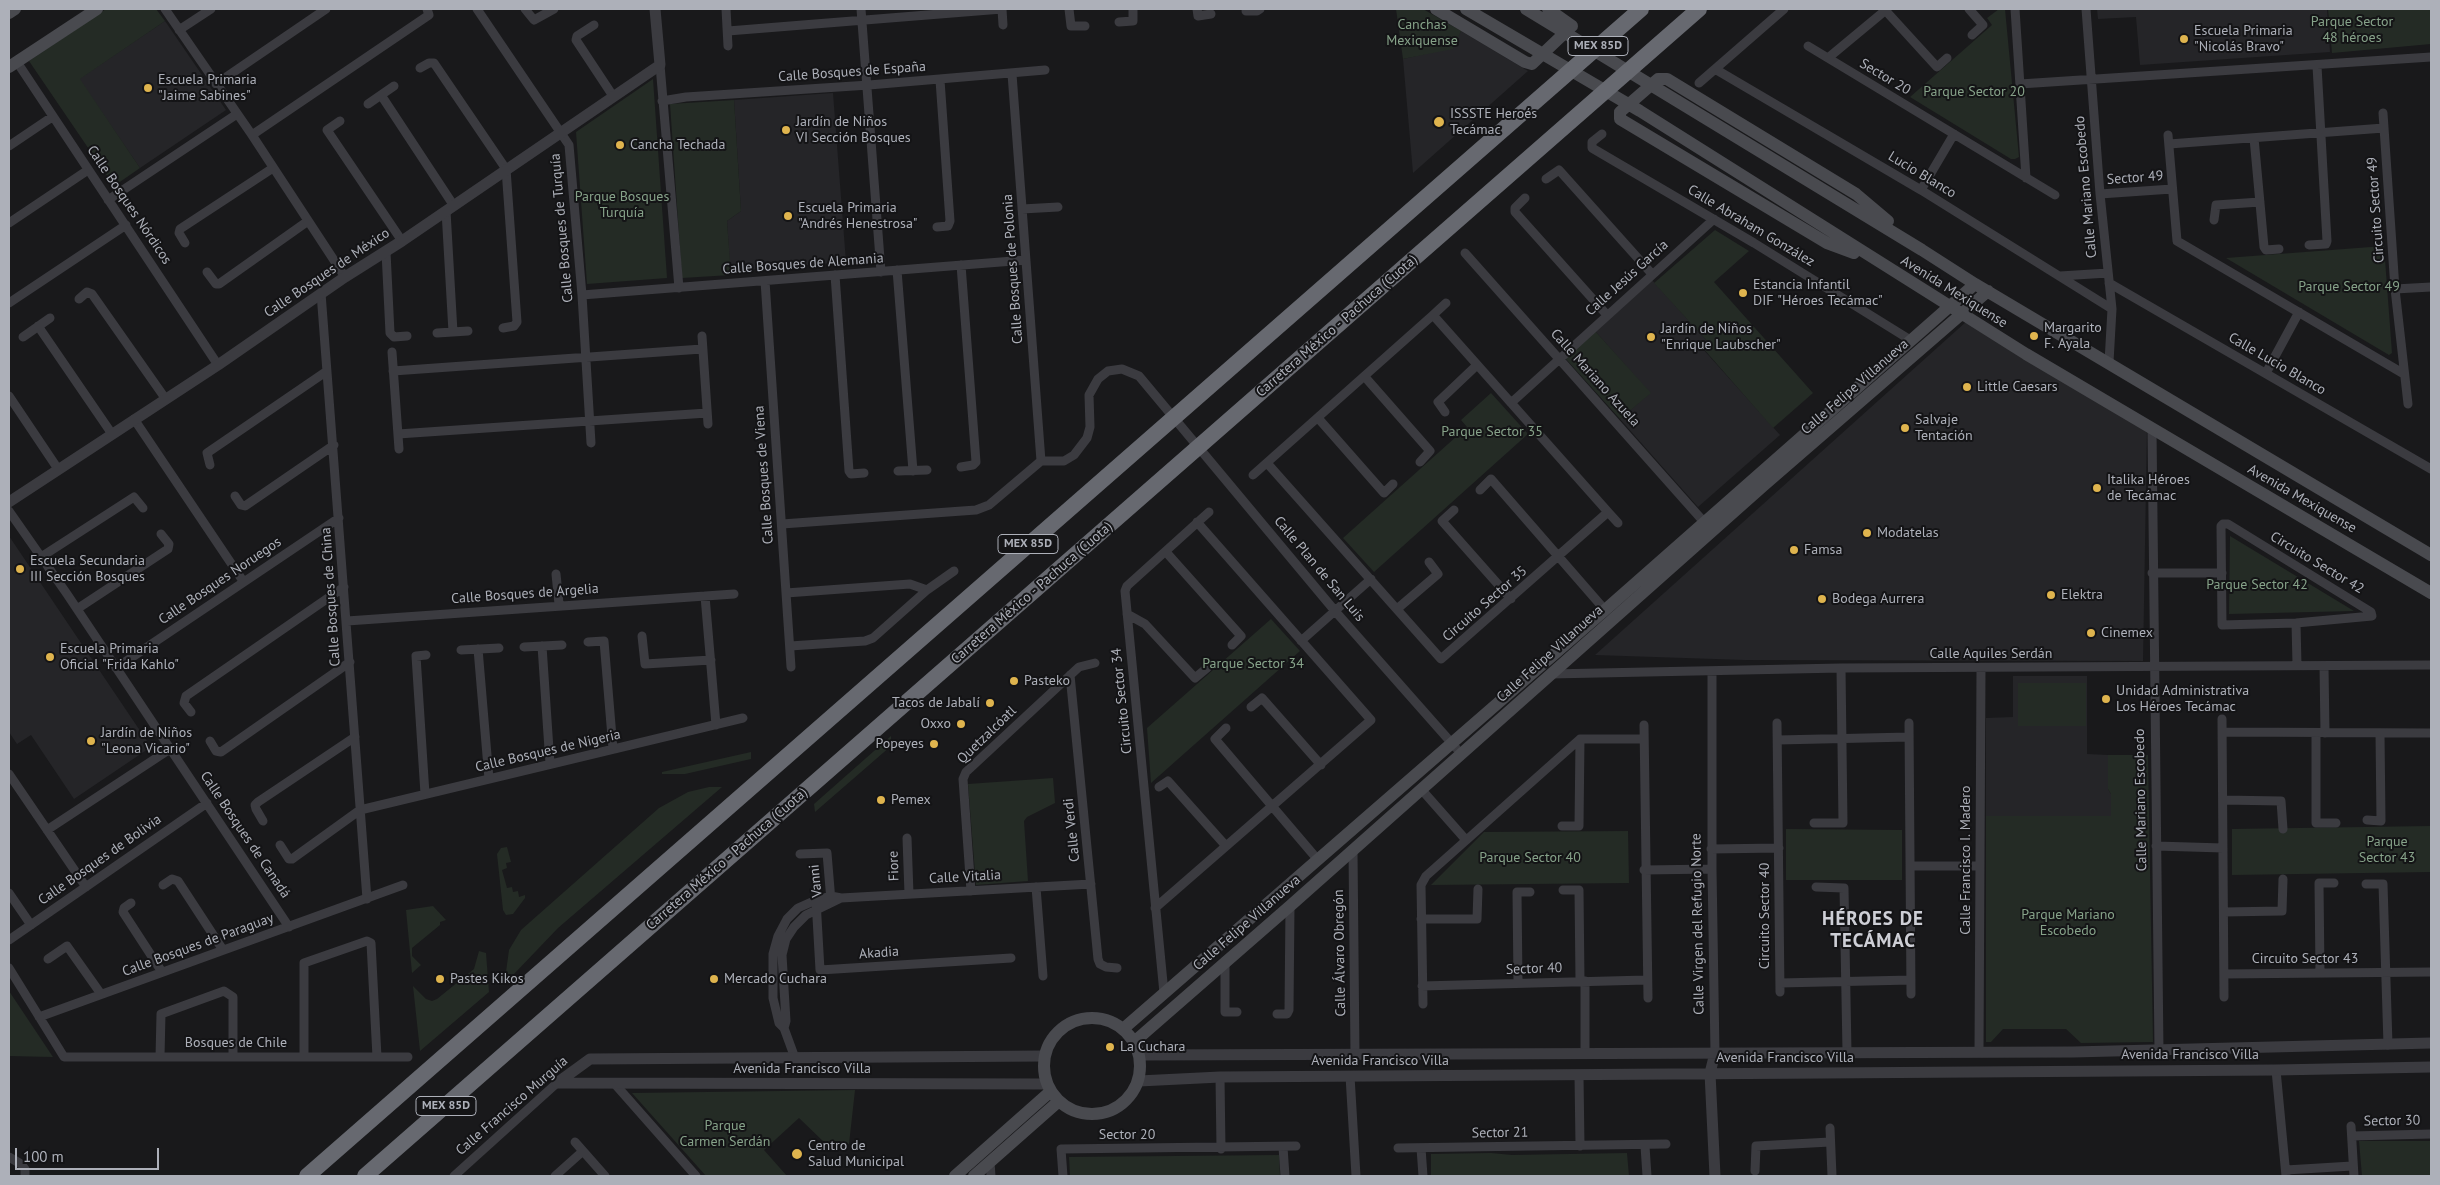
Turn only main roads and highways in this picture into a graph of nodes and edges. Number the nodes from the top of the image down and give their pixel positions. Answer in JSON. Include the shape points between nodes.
{"nodes":[{"id":1,"x":15,"y":9,"type":"edge"},
{"id":2,"x":97,"y":9,"type":"edge"},
{"id":3,"x":1436,"y":9,"type":"edge"},
{"id":4,"x":1466,"y":9,"type":"edge"},
{"id":5,"x":1526,"y":9,"type":"edge"},
{"id":6,"x":1548,"y":9,"type":"edge"},
{"id":7,"x":1641,"y":9,"type":"edge"},
{"id":8,"x":1699,"y":9,"type":"edge"},
{"id":9,"x":9,"y":13,"type":"edge"},
{"id":10,"x":13,"y":64,"type":"edge"},
{"id":11,"x":1922,"y":250,"type":"junction"},
{"id":12,"x":1879,"y":262,"type":"junction"},
{"id":13,"x":1975,"y":284,"type":"junction"},
{"id":14,"x":1988,"y":291,"type":"junction"},
{"id":15,"x":1950,"y":307,"type":"junction"},
{"id":16,"x":1962,"y":314,"type":"junction"},
{"id":17,"x":2431,"y":555,"type":"edge"},
{"id":18,"x":2431,"y":593,"type":"edge"},
{"id":19,"x":1597,"y":625,"type":"junction"},
{"id":20,"x":1456,"y":748,"type":"junction"},
{"id":21,"x":1123,"y":1029,"type":"junction"},
{"id":22,"x":1134,"y":1042,"type":"junction"},
{"id":23,"x":1052,"y":1092,"type":"junction"},
{"id":24,"x":307,"y":1176,"type":"edge"},
{"id":25,"x":365,"y":1176,"type":"edge"},
{"id":26,"x":955,"y":1176,"type":"edge"},
{"id":27,"x":975,"y":1176,"type":"edge"}],
"edges":[{"from":1,"to":9,"type":"main road"},
{"from":2,"to":10,"type":"main road"},
{"from":3,"to":6,"type":"main road","via":[[1528,64],[1532,64],[1572,26]]},
{"from":4,"to":12,"type":"main road","name":"Avenida Mexiquense","via":[[1640,111]]},
{"from":5,"to":11,"type":"main road","name":"Avenida Mexiquense"},
{"from":7,"to":24,"type":"highway","number":"MEX 85D"},
{"from":8,"to":25,"type":"highway","name":"Carretera México - Pachuca (Cuota)","number":"MEX 85D"},
{"from":11,"to":12,"type":"main road","via":[[1856,194],[1666,79],[1658,79],[1620,112],[1620,119],[1827,243]]},
{"from":11,"to":13,"type":"main road","name":"Avenida Mexiquense"},
{"from":12,"to":15,"type":"main road","name":"Avenida Mexiquense"},
{"from":13,"to":14,"type":"main road","name":"Avenida Mexiquense"},
{"from":13,"to":15,"type":"main road","name":"Calle Felipe Villanueva"},
{"from":14,"to":16,"type":"main road","name":"Calle Felipe Villanueva"},
{"from":14,"to":17,"type":"main road","name":"Avenida Mexiquense"},
{"from":15,"to":16,"type":"main road","name":"Avenida Mexiquense"},
{"from":15,"to":19,"type":"main road","name":"Calle Felipe Villanueva","via":[[1605,610]]},
{"from":16,"to":18,"type":"main road","name":"Avenida Mexiquense"},
{"from":16,"to":19,"type":"main road","name":"Calle Felipe Villanueva"},
{"from":19,"to":20,"type":"main road","name":"Calle Felipe Villanueva"},
{"from":19,"to":20,"type":"main road","name":"Calle Felipe Villanueva","via":[[1550,674]]},
{"from":20,"to":21,"type":"main road","name":"Calle Felipe Villanueva","via":[[1318,860]]},
{"from":20,"to":22,"type":"main road","name":"Calle Felipe Villanueva","via":[[1421,789]]},
{"from":21,"to":22,"type":"main road"},
{"from":21,"to":23,"type":"main road","via":[[1101,1019],[1076,1021],[1056,1035],[1045,1056],[1045,1075]]},
{"from":22,"to":23,"type":"main road","via":[[1139,1055],[1139,1081],[1120,1106],[1105,1113],[1088,1114],[1072,1110]]},
{"from":23,"to":26,"type":"main road"},
{"from":23,"to":27,"type":"main road"}]}
